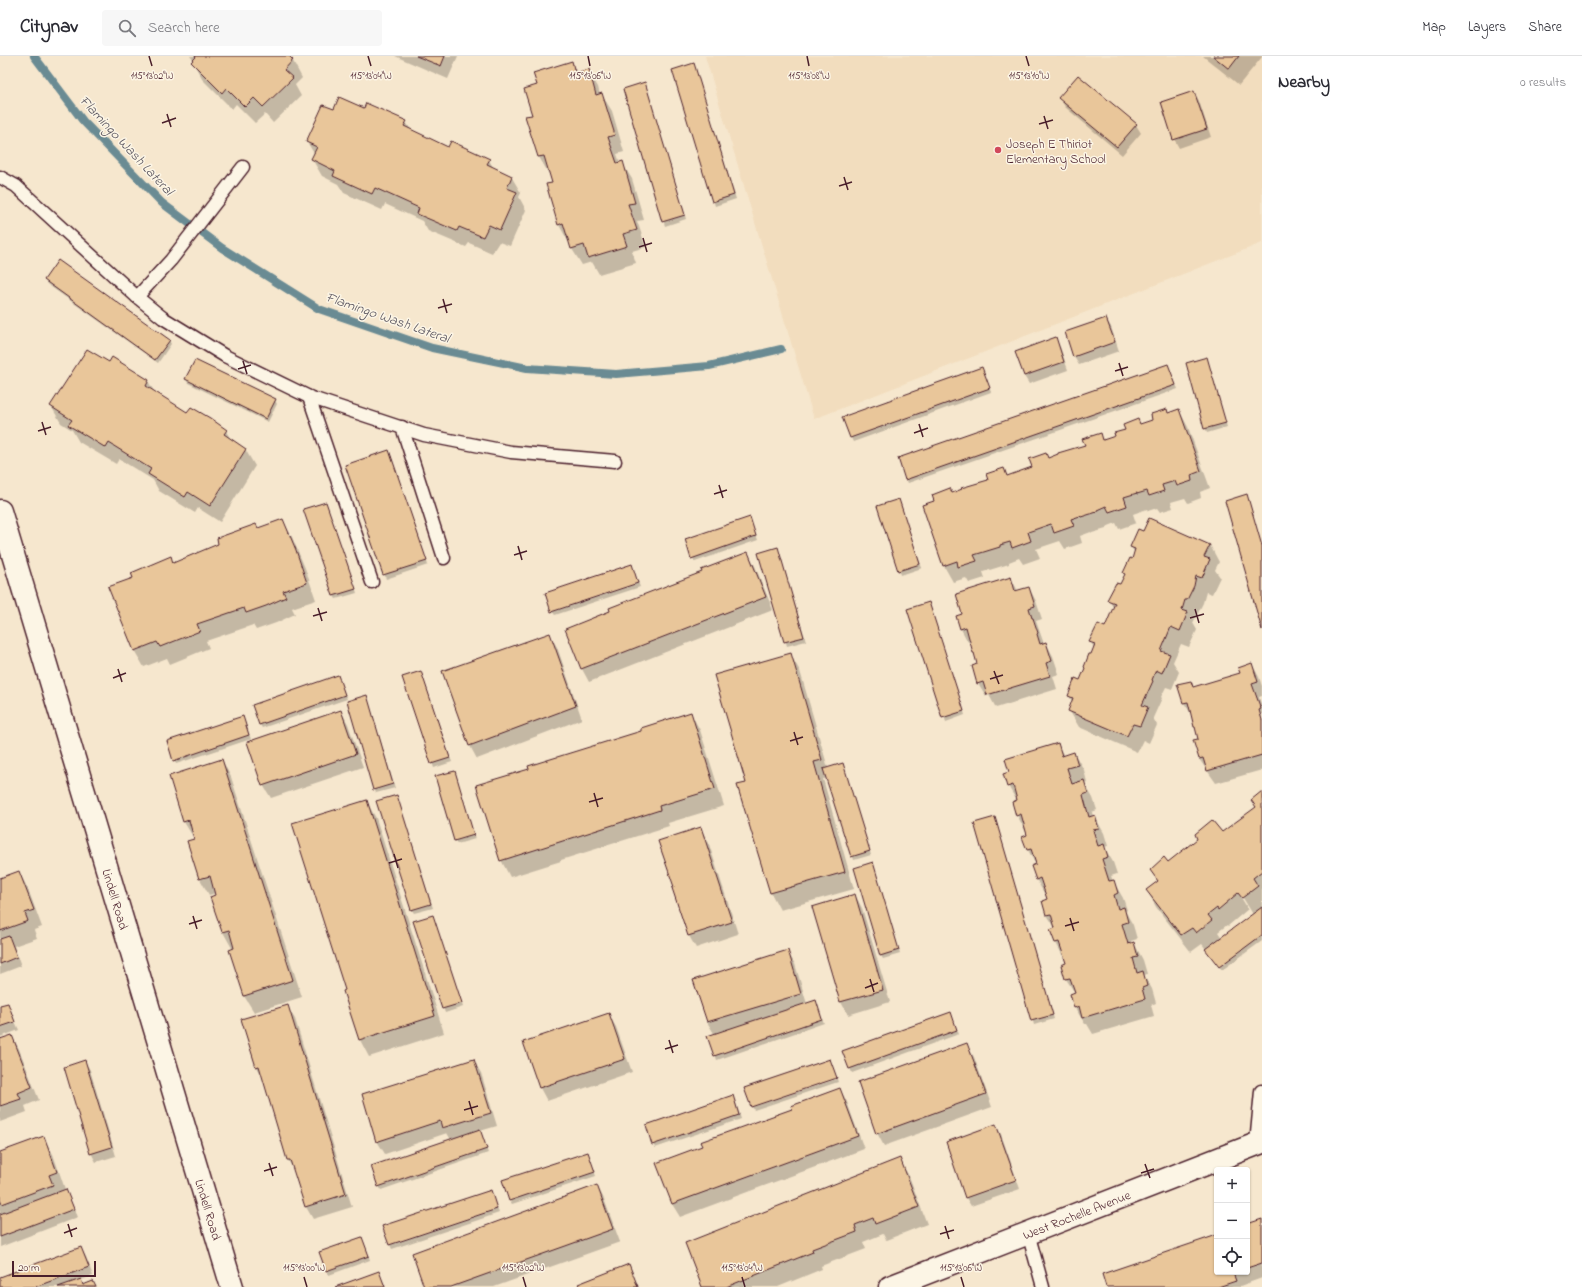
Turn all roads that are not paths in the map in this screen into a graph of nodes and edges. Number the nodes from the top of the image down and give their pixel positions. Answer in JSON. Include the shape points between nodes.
{"nodes":[{"id":1,"x":242,"y":167,"type":"dead end"},
{"id":2,"x":0,"y":177,"type":"edge"},
{"id":3,"x":137,"y":297,"type":"junction"},
{"id":4,"x":309,"y":397,"type":"junction"},
{"id":5,"x":402,"y":427,"type":"junction"},
{"id":6,"x":615,"y":461,"type":"dead end"},
{"id":7,"x":0,"y":511,"type":"edge"},
{"id":8,"x":444,"y":558,"type":"dead end"},
{"id":9,"x":372,"y":582,"type":"dead end"},
{"id":10,"x":1261,"y":1091,"type":"dead end"},
{"id":11,"x":1259,"y":1143,"type":"edge"},
{"id":12,"x":1028,"y":1233,"type":"junction"},
{"id":13,"x":232,"y":1287,"type":"edge"},
{"id":14,"x":890,"y":1287,"type":"edge"},
{"id":15,"x":1043,"y":1287,"type":"edge"}],
"edges":[{"from":1,"to":3,"type":"lane","via":[[171,260]]},
{"from":2,"to":3,"type":"lane","via":[[19,189]]},
{"from":3,"to":4,"type":"lane","via":[[163,318],[225,356]]},
{"from":4,"to":5,"type":"lane"},
{"from":4,"to":9,"type":"lane"},
{"from":5,"to":6,"type":"lane","via":[[424,435],[511,452]]},
{"from":5,"to":8,"type":"lane"},
{"from":7,"to":13,"type":"street","name":"Lindell Road"},
{"from":10,"to":11,"type":"lane"},
{"from":11,"to":12,"type":"street","name":"West Rochelle Avenue"},
{"from":12,"to":14,"type":"street","name":"West Rochelle Avenue"},
{"from":12,"to":15,"type":"lane"}]}
